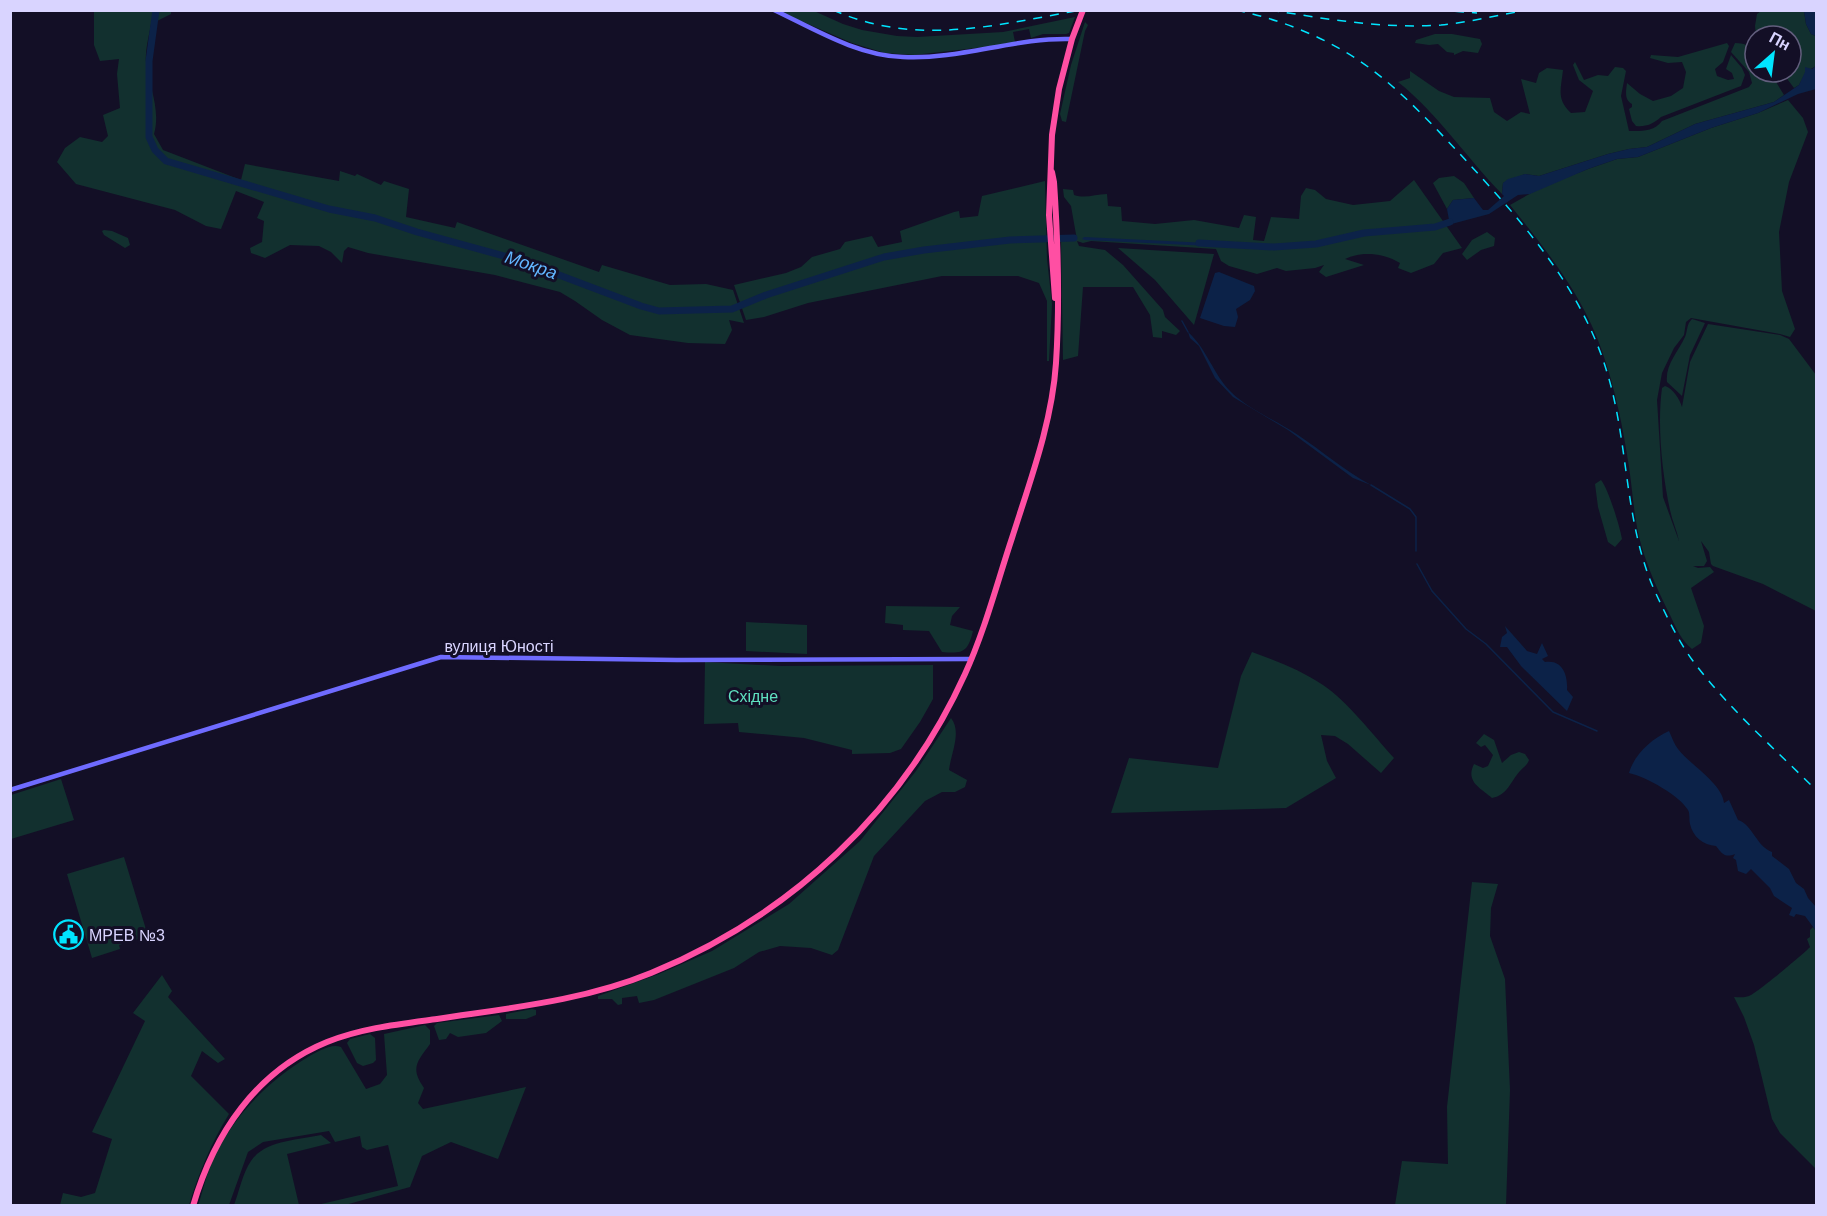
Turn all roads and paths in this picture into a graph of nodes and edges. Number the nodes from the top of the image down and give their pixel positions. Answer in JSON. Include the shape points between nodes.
{"nodes":[{"id":1,"x":774,"y":10,"type":"edge"},
{"id":2,"x":1083,"y":10,"type":"edge"},
{"id":3,"x":1072,"y":39,"type":"junction"},
{"id":4,"x":972,"y":659,"type":"junction"},
{"id":5,"x":10,"y":790,"type":"edge"},
{"id":6,"x":194,"y":1206,"type":"edge"}],
"edges":[{"from":1,"to":3,"type":"street","via":[[855,46],[902,57]]},
{"from":2,"to":3,"type":"highway"},
{"from":3,"to":4,"type":"highway","via":[[1052,135],[1057,310],[1056,365],[1047,426]]},
{"from":4,"to":5,"type":"street","name":"вулиця Юності","via":[[441,657]]},
{"from":4,"to":6,"type":"highway","via":[[939,724],[895,790],[833,859],[779,903],[712,945],[623,984],[501,1011],[376,1028],[340,1037],[301,1055],[265,1082],[227,1126],[207,1166]]}]}
